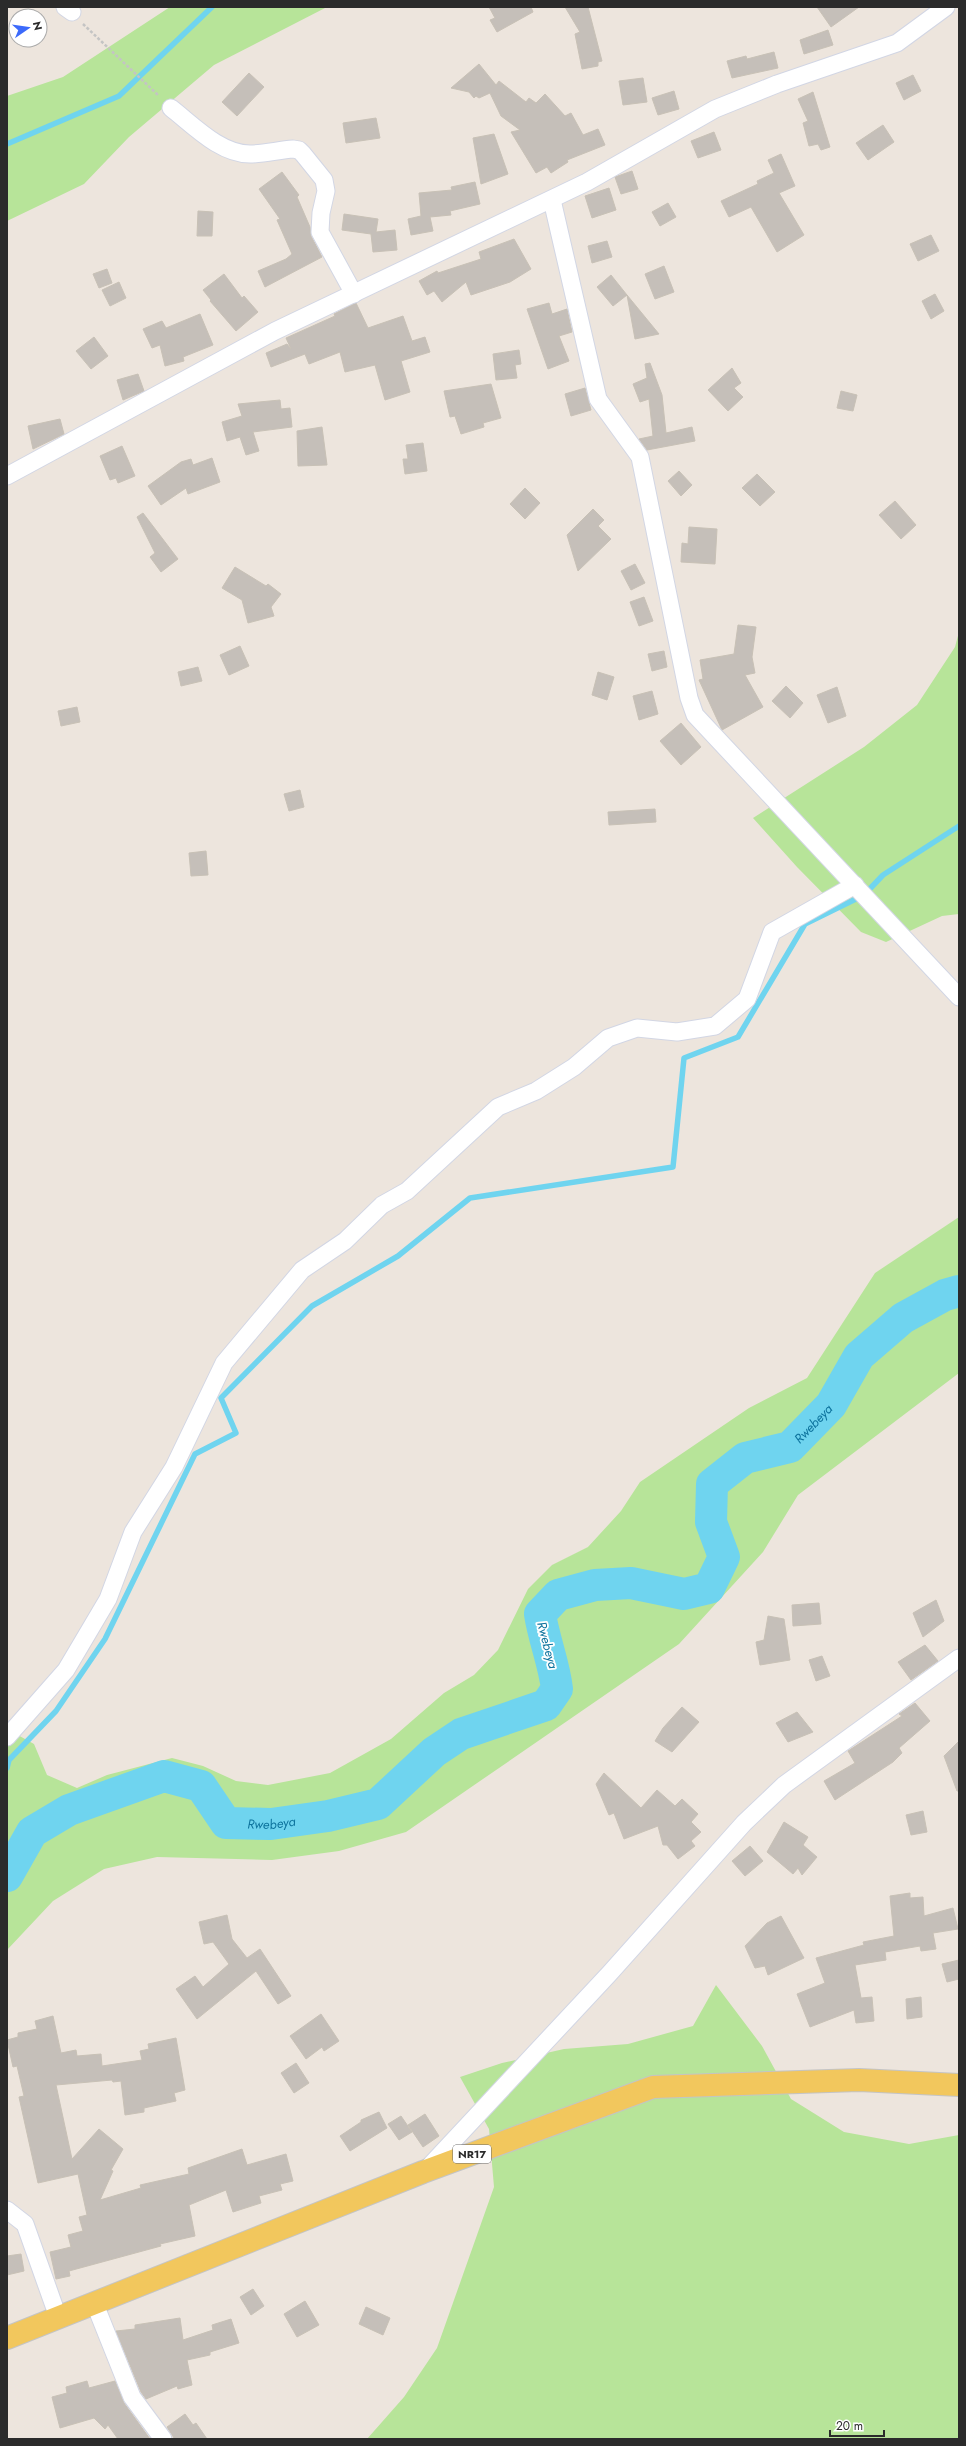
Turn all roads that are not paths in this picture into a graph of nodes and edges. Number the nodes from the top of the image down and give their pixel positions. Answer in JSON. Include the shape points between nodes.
{"nodes":[{"id":1,"x":946,"y":7,"type":"edge"},
{"id":2,"x":171,"y":108,"type":"dead end"},
{"id":3,"x":552,"y":200,"type":"junction"},
{"id":4,"x":354,"y":294,"type":"junction"},
{"id":5,"x":7,"y":476,"type":"edge"},
{"id":6,"x":855,"y":885,"type":"junction"},
{"id":7,"x":959,"y":997,"type":"edge"},
{"id":8,"x":959,"y":1658,"type":"edge"},
{"id":9,"x":7,"y":1737,"type":"edge"},
{"id":10,"x":959,"y":2085,"type":"edge"},
{"id":11,"x":423,"y":2172,"type":"junction"},
{"id":12,"x":7,"y":2210,"type":"edge"},
{"id":13,"x":94,"y":2302,"type":"junction"},
{"id":14,"x":58,"y":2317,"type":"junction"},
{"id":15,"x":7,"y":2338,"type":"edge"},
{"id":16,"x":163,"y":2439,"type":"edge"}],
"edges":[{"from":1,"to":3,"type":"street","via":[[897,42],[777,84],[715,109]]},
{"from":2,"to":4,"type":"street","via":[[211,140],[232,150],[249,154],[293,149],[303,154],[324,180],[326,191],[320,232]]},
{"from":3,"to":4,"type":"street"},
{"from":3,"to":6,"type":"street","via":[[598,399],[640,457],[691,707],[695,715]]},
{"from":4,"to":5,"type":"street","via":[[275,331]]},
{"from":6,"to":7,"type":"street"},
{"from":6,"to":9,"type":"street","via":[[772,932],[748,999],[715,1026],[677,1032],[637,1028],[608,1038],[574,1068],[536,1091],[498,1107],[407,1191],[382,1205],[345,1241],[302,1270],[224,1363],[174,1467],[133,1532],[108,1599],[66,1670]]},
{"from":8,"to":11,"type":"street","via":[[784,1785],[744,1823],[609,1974]]},
{"from":10,"to":11,"type":"main road","number":"NR17","via":[[859,2080],[653,2087]]},
{"from":11,"to":13,"type":"main road","number":"NR17"},
{"from":12,"to":14,"type":"street","via":[[25,2224]]},
{"from":13,"to":14,"type":"main road","number":"NR17"},
{"from":13,"to":16,"type":"street","via":[[132,2397]]},
{"from":14,"to":15,"type":"main road","number":"NR17"}]}
